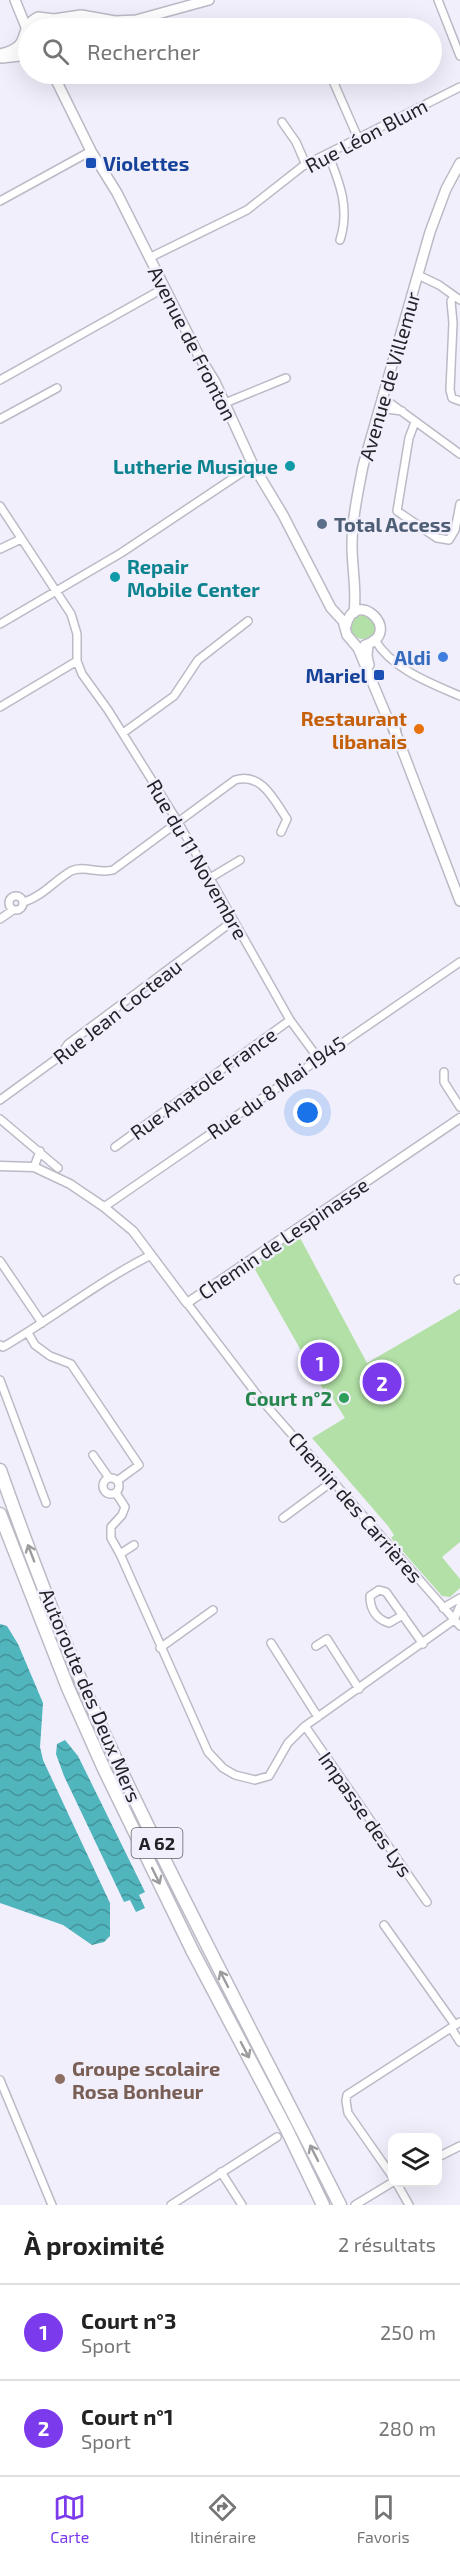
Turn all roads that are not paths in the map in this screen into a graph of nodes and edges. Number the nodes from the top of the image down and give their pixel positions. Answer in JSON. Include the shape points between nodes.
{"nodes":[{"id":1,"x":209,"y":0,"type":"edge"},
{"id":2,"x":438,"y":0,"type":"edge"},
{"id":3,"x":16,"y":1,"type":"edge"},
{"id":4,"x":38,"y":17,"type":"joint"},
{"id":5,"x":21,"y":18,"type":"edge"},
{"id":6,"x":46,"y":18,"type":"edge"},
{"id":7,"x":61,"y":18,"type":"edge"},
{"id":8,"x":94,"y":18,"type":"edge"},
{"id":9,"x":145,"y":18,"type":"edge"},
{"id":10,"x":18,"y":45,"type":"edge"},
{"id":11,"x":18,"y":55,"type":"edge"},
{"id":12,"x":0,"y":56,"type":"edge"},
{"id":13,"x":460,"y":57,"type":"edge"},
{"id":14,"x":59,"y":84,"type":"edge"},
{"id":15,"x":60,"y":84,"type":"edge"},
{"id":16,"x":334,"y":84,"type":"edge"},
{"id":17,"x":61,"y":87,"type":"junction"},
{"id":18,"x":460,"y":87,"type":"edge"},
{"id":19,"x":282,"y":122,"type":"dead end"},
{"id":20,"x":358,"y":138,"type":"junction"},
{"id":21,"x":91,"y":150,"type":"junction"},
{"id":22,"x":328,"y":154,"type":"junction"},
{"id":23,"x":460,"y":162,"type":"edge"},
{"id":24,"x":306,"y":165,"type":"junction"},
{"id":25,"x":0,"y":201,"type":"edge"},
{"id":26,"x":340,"y":240,"type":"dead end"},
{"id":27,"x":149,"y":258,"type":"junction"},
{"id":28,"x":418,"y":275,"type":"junction"},
{"id":29,"x":164,"y":288,"type":"junction"},
{"id":30,"x":457,"y":298,"type":"edge"},
{"id":31,"x":460,"y":311,"type":"edge"},
{"id":32,"x":453,"y":322,"type":"junction"},
{"id":33,"x":451,"y":362,"type":"junction"},
{"id":34,"x":460,"y":362,"type":"edge"},
{"id":35,"x":286,"y":378,"type":"dead end"},
{"id":36,"x":0,"y":380,"type":"edge"},
{"id":37,"x":57,"y":388,"type":"dead end"},
{"id":38,"x":382,"y":397,"type":"junction"},
{"id":39,"x":460,"y":401,"type":"edge"},
{"id":40,"x":225,"y":403,"type":"junction"},
{"id":41,"x":379,"y":408,"type":"junction"},
{"id":42,"x":402,"y":411,"type":"junction"},
{"id":43,"x":0,"y":419,"type":"edge"},
{"id":44,"x":415,"y":422,"type":"junction"},
{"id":45,"x":460,"y":454,"type":"edge"},
{"id":46,"x":253,"y":465,"type":"junction"},
{"id":47,"x":460,"y":504,"type":"edge"},
{"id":48,"x":0,"y":506,"type":"edge"},
{"id":49,"x":21,"y":539,"type":"junction"},
{"id":50,"x":0,"y":549,"type":"edge"},
{"id":51,"x":56,"y":592,"type":"junction"},
{"id":52,"x":355,"y":596,"type":"junction"},
{"id":53,"x":326,"y":599,"type":"junction"},
{"id":54,"x":367,"y":611,"type":"junction"},
{"id":55,"x":352,"y":614,"type":"junction"},
{"id":56,"x":248,"y":621,"type":"dead end"},
{"id":57,"x":0,"y":624,"type":"edge"},
{"id":58,"x":346,"y":626,"type":"junction"},
{"id":59,"x":354,"y":642,"type":"junction"},
{"id":60,"x":372,"y":642,"type":"junction"},
{"id":61,"x":77,"y":661,"type":"junction"},
{"id":62,"x":460,"y":696,"type":"edge"},
{"id":63,"x":0,"y":707,"type":"edge"},
{"id":64,"x":395,"y":730,"type":"junction"},
{"id":65,"x":123,"y":733,"type":"junction"},
{"id":66,"x":178,"y":822,"type":"junction"},
{"id":67,"x":281,"y":832,"type":"dead end"},
{"id":68,"x":240,"y":860,"type":"dead end"},
{"id":69,"x":210,"y":878,"type":"junction"},
{"id":70,"x":24,"y":902,"type":"junction"},
{"id":71,"x":460,"y":902,"type":"edge"},
{"id":72,"x":13,"y":910,"type":"junction"},
{"id":73,"x":0,"y":919,"type":"edge"},
{"id":74,"x":233,"y":921,"type":"junction"},
{"id":75,"x":460,"y":963,"type":"edge"},
{"id":76,"x":291,"y":1020,"type":"junction"},
{"id":77,"x":318,"y":1058,"type":"junction"},
{"id":78,"x":444,"y":1072,"type":"dead end"},
{"id":79,"x":0,"y":1100,"type":"edge"},
{"id":80,"x":460,"y":1107,"type":"edge"},
{"id":81,"x":460,"y":1118,"type":"edge"},
{"id":82,"x":0,"y":1119,"type":"edge"},
{"id":83,"x":115,"y":1147,"type":"dead end"},
{"id":84,"x":40,"y":1151,"type":"junction"},
{"id":85,"x":0,"y":1166,"type":"edge"},
{"id":86,"x":34,"y":1167,"type":"junction"},
{"id":87,"x":58,"y":1168,"type":"dead end"},
{"id":88,"x":104,"y":1207,"type":"junction"},
{"id":89,"x":151,"y":1255,"type":"junction"},
{"id":90,"x":0,"y":1261,"type":"edge"},
{"id":91,"x":187,"y":1303,"type":"junction"},
{"id":92,"x":42,"y":1323,"type":"junction"},
{"id":93,"x":28,"y":1333,"type":"junction"},
{"id":94,"x":1,"y":1347,"type":"edge"},
{"id":95,"x":0,"y":1380,"type":"edge"},
{"id":96,"x":93,"y":1455,"type":"dead end"},
{"id":97,"x":0,"y":1470,"type":"edge"},
{"id":98,"x":109,"y":1478,"type":"junction"},
{"id":99,"x":117,"y":1481,"type":"junction"},
{"id":100,"x":333,"y":1481,"type":"junction"},
{"id":101,"x":116,"y":1493,"type":"junction"},
{"id":102,"x":46,"y":1503,"type":"dead end"},
{"id":103,"x":0,"y":1514,"type":"edge"},
{"id":104,"x":283,"y":1518,"type":"dead end"},
{"id":105,"x":134,"y":1545,"type":"dead end"},
{"id":106,"x":120,"y":1554,"type":"junction"},
{"id":107,"x":460,"y":1598,"type":"edge"},
{"id":108,"x":460,"y":1606,"type":"edge"},
{"id":109,"x":443,"y":1608,"type":"junction"},
{"id":110,"x":213,"y":1610,"type":"dead end"},
{"id":111,"x":403,"y":1615,"type":"junction"},
{"id":112,"x":454,"y":1620,"type":"junction"},
{"id":113,"x":460,"y":1626,"type":"edge"},
{"id":114,"x":271,"y":1643,"type":"dead end"},
{"id":115,"x":423,"y":1644,"type":"junction"},
{"id":116,"x":316,"y":1646,"type":"dead end"},
{"id":117,"x":160,"y":1648,"type":"junction"},
{"id":118,"x":359,"y":1689,"type":"junction"},
{"id":119,"x":318,"y":1717,"type":"junction"},
{"id":120,"x":305,"y":1726,"type":"junction"},
{"id":121,"x":427,"y":1902,"type":"dead end"},
{"id":122,"x":384,"y":1925,"type":"dead end"},
{"id":123,"x":455,"y":2025,"type":"edge"},
{"id":124,"x":460,"y":2042,"type":"edge"},
{"id":125,"x":0,"y":2080,"type":"edge"},
{"id":126,"x":277,"y":2137,"type":"dead end"},
{"id":127,"x":460,"y":2146,"type":"edge"},
{"id":128,"x":442,"y":2155,"type":"edge"},
{"id":129,"x":388,"y":2169,"type":"edge"},
{"id":130,"x":221,"y":2172,"type":"junction"},
{"id":131,"x":388,"y":2185,"type":"edge"},
{"id":132,"x":395,"y":2187,"type":"edge"},
{"id":133,"x":358,"y":2203,"type":"edge"},
{"id":134,"x":52,"y":2205,"type":"edge"},
{"id":135,"x":171,"y":2205,"type":"edge"},
{"id":136,"x":242,"y":2205,"type":"edge"},
{"id":137,"x":323,"y":2205,"type":"edge"},
{"id":138,"x":340,"y":2205,"type":"edge"},
{"id":139,"x":409,"y":2205,"type":"edge"}],
"edges":[{"from":1,"to":9,"type":"main road"},
{"from":2,"to":13,"type":"street"},
{"from":3,"to":4,"type":"main road","via":[[26,13]]},
{"from":3,"to":5,"type":"main road"},
{"from":4,"to":6,"type":"main road"},
{"from":7,"to":8,"type":"main road"},
{"from":10,"to":12,"type":"main road"},
{"from":11,"to":12,"type":"main road"},
{"from":14,"to":17,"type":"main road","name":"Avenue de Fronton"},
{"from":15,"to":17,"type":"main road","name":"Avenue de Fronton"},
{"from":16,"to":20,"type":"street"},
{"from":17,"to":21,"type":"main road","name":"Avenue de Fronton"},
{"from":18,"to":20,"type":"street","name":"Rue Léon Blum"},
{"from":19,"to":24,"type":"street"},
{"from":20,"to":22,"type":"street","name":"Rue Léon Blum"},
{"from":21,"to":25,"type":"street"},
{"from":21,"to":27,"type":"main road","name":"Avenue de Fronton"},
{"from":22,"to":24,"type":"street","name":"Rue Léon Blum"},
{"from":22,"to":26,"type":"street","via":[[342,188],[345,224]]},
{"from":23,"to":28,"type":"main road","name":"Avenue de Villemur","via":[[439,206]]},
{"from":24,"to":27,"type":"street","name":"Rue Léon Blum","via":[[247,210]]},
{"from":27,"to":29,"type":"main road","name":"Avenue de Fronton"},
{"from":28,"to":30,"type":"street"},
{"from":28,"to":38,"type":"main road","name":"Avenue de Villemur"},
{"from":29,"to":36,"type":"street"},
{"from":29,"to":40,"type":"main road","name":"Avenue de Fronton"},
{"from":30,"to":32,"type":"street","via":[[451,305]]},
{"from":31,"to":32,"type":"street"},
{"from":32,"to":33,"type":"street"},
{"from":33,"to":34,"type":"street"},
{"from":33,"to":39,"type":"street","via":[[452,398]]},
{"from":35,"to":40,"type":"street"},
{"from":37,"to":43,"type":"street"},
{"from":38,"to":41,"type":"main road","name":"Avenue de Villemur"},
{"from":38,"to":42,"type":"street"},
{"from":40,"to":46,"type":"main road","name":"Avenue de Fronton"},
{"from":41,"to":42,"type":"street"},
{"from":41,"to":52,"type":"main road","name":"Avenue de Villemur","via":[[356,502],[352,543]]},
{"from":42,"to":44,"type":"street"},
{"from":44,"to":45,"type":"street"},
{"from":44,"to":47,"type":"street","via":[[397,511],[436,538],[449,540]]},
{"from":46,"to":51,"type":"street"},
{"from":46,"to":53,"type":"main road","name":"Avenue de Fronton"},
{"from":48,"to":49,"type":"street"},
{"from":49,"to":50,"type":"street"},
{"from":49,"to":51,"type":"street"},
{"from":51,"to":57,"type":"street"},
{"from":51,"to":61,"type":"street","via":[[75,624]]},
{"from":52,"to":54,"type":"main road"},
{"from":52,"to":55,"type":"main road","name":"Avenue de Villemur"},
{"from":53,"to":55,"type":"main road","name":"Avenue de Fronton","via":[[337,609]]},
{"from":53,"to":58,"type":"main road","name":"Avenue de Fronton"},
{"from":54,"to":55,"type":"main road"},
{"from":54,"to":60,"type":"main road","name":"Avenue de Fronton","via":[[380,624],[379,635]]},
{"from":55,"to":58,"type":"main road"},
{"from":56,"to":65,"type":"street","via":[[198,660],[174,696]]},
{"from":58,"to":59,"type":"main road","name":"Avenue de Fronton"},
{"from":59,"to":60,"type":"main road"},
{"from":59,"to":64,"type":"main road","name":"Avenue de Fronton"},
{"from":60,"to":62,"type":"street","via":[[402,667]]},
{"from":60,"to":64,"type":"main road","name":"Avenue de Fronton","via":[[367,659]]},
{"from":61,"to":63,"type":"street"},
{"from":61,"to":65,"type":"street","name":"Rue du 11 Novembre"},
{"from":64,"to":71,"type":"main road","name":"Avenue de Fronton"},
{"from":65,"to":66,"type":"street","name":"Rue du 11 Novembre"},
{"from":66,"to":67,"type":"street","via":[[243,778],[267,788],[287,819]]},
{"from":66,"to":69,"type":"street","name":"Rue du 11 Novembre"},
{"from":66,"to":70,"type":"street","via":[[113,870],[72,871],[35,899]]},
{"from":68,"to":69,"type":"street"},
{"from":69,"to":74,"type":"street","name":"Rue du 11 Novembre"},
{"from":70,"to":72,"type":"street","via":[[21,909]]},
{"from":70,"to":72,"type":"street","via":[[13,896],[9,903]]},
{"from":72,"to":73,"type":"street"},
{"from":74,"to":76,"type":"street","name":"Rue du 11 Novembre"},
{"from":74,"to":79,"type":"street","name":"Rue Jean Cocteau"},
{"from":75,"to":77,"type":"street","name":"Rue du 8 Mai 1945"},
{"from":76,"to":77,"type":"street","name":"Rue du 11 Novembre"},
{"from":76,"to":83,"type":"street","name":"Rue Anatole France"},
{"from":77,"to":88,"type":"street","name":"Rue du 8 Mai 1945"},
{"from":78,"to":80,"type":"street","via":[[444,1082]]},
{"from":81,"to":91,"type":"street","name":"Chemin de Lespinasse"},
{"from":82,"to":84,"type":"street"},
{"from":84,"to":86,"type":"street"},
{"from":84,"to":87,"type":"street"},
{"from":85,"to":86,"type":"street","name":"Chemin de Lespinasse"},
{"from":86,"to":88,"type":"street","name":"Chemin de Lespinasse","via":[[70,1184]]},
{"from":88,"to":89,"type":"street","name":"Chemin de Lespinasse","via":[[133,1231]]},
{"from":89,"to":91,"type":"street","name":"Chemin de Lespinasse"},
{"from":89,"to":92,"type":"street"},
{"from":90,"to":92,"type":"street"},
{"from":91,"to":100,"type":"street","name":"Chemin des Carrières","via":[[258,1396]]},
{"from":92,"to":93,"type":"street"},
{"from":93,"to":94,"type":"street"},
{"from":93,"to":99,"type":"street","via":[[35,1345],[70,1364],[139,1465]]},
{"from":95,"to":102,"type":"street"},
{"from":96,"to":98,"type":"street"},
{"from":138,"to":97,"type":"highway","name":"Autoroute des Deux Mers","number":"A 62","one_way":true,"via":[[118,1764],[56,1620]]},
{"from":98,"to":99,"type":"street"},
{"from":98,"to":101,"type":"street","via":[[104,1492]]},
{"from":99,"to":101,"type":"street"},
{"from":100,"to":104,"type":"street"},
{"from":100,"to":109,"type":"street","name":"Chemin des Carrières"},
{"from":101,"to":106,"type":"street","via":[[125,1507],[111,1527],[111,1538]]},
{"from":103,"to":137,"type":"highway","name":"Autoroute des Deux Mers","number":"A 62","one_way":true,"via":[[104,1769]]},
{"from":105,"to":106,"type":"street"},
{"from":106,"to":117,"type":"street"},
{"from":107,"to":109,"type":"street"},
{"from":108,"to":112,"type":"street"},
{"from":109,"to":112,"type":"street","name":"Chemin des Carrières"},
{"from":110,"to":117,"type":"street"},
{"from":111,"to":111,"type":"street","via":[[386,1592],[379,1590],[370,1596],[370,1605],[380,1620],[389,1623]]},
{"from":111,"to":115,"type":"street"},
{"from":112,"to":113,"type":"street","name":"Chemin des Carrières"},
{"from":112,"to":115,"type":"street"},
{"from":114,"to":119,"type":"street"},
{"from":115,"to":118,"type":"street"},
{"from":116,"to":118,"type":"street","via":[[327,1639]]},
{"from":117,"to":120,"type":"street","via":[[208,1752],[235,1775],[255,1780],[269,1776],[288,1743]]},
{"from":118,"to":119,"type":"street"},
{"from":119,"to":120,"type":"street"},
{"from":120,"to":121,"type":"street","name":"Impasse des Lys"},
{"from":122,"to":123,"type":"street"},
{"from":123,"to":124,"type":"street"},
{"from":123,"to":129,"type":"street","via":[[347,2095],[348,2113]]},
{"from":125,"to":134,"type":"street"},
{"from":126,"to":130,"type":"street"},
{"from":127,"to":128,"type":"street"},
{"from":130,"to":135,"type":"street"},
{"from":130,"to":136,"type":"street"},
{"from":131,"to":133,"type":"street"},
{"from":132,"to":139,"type":"street"}]}
